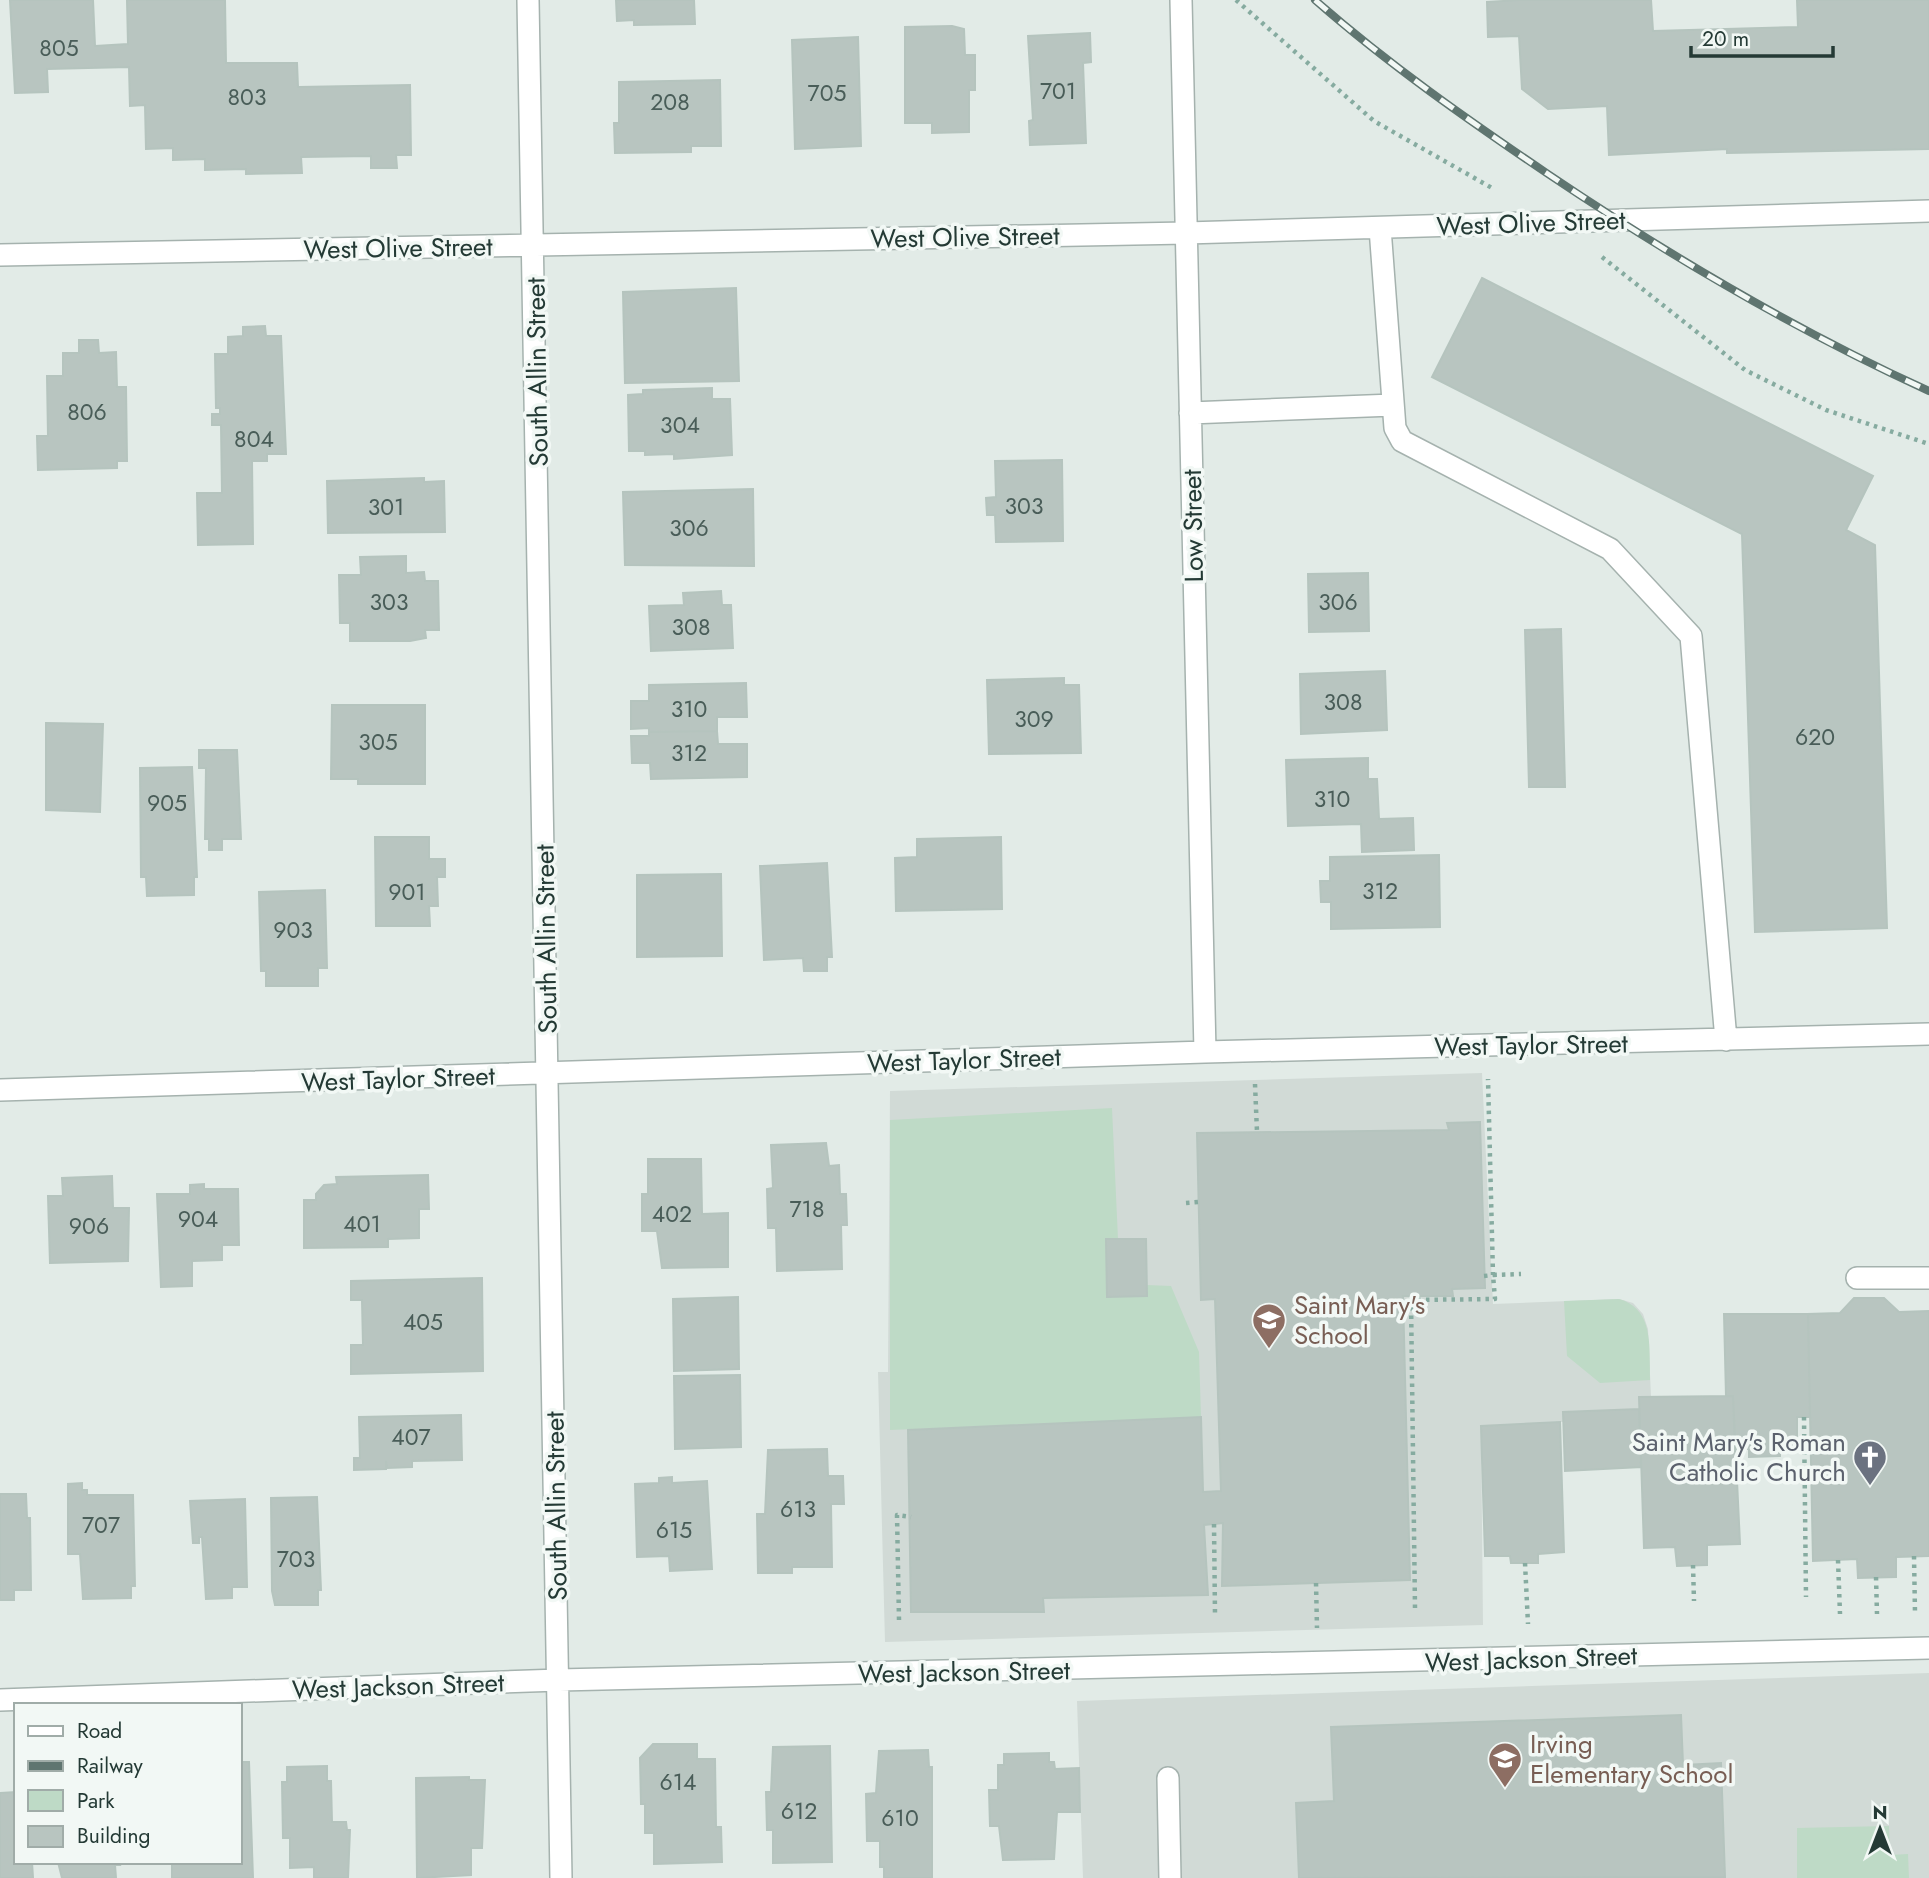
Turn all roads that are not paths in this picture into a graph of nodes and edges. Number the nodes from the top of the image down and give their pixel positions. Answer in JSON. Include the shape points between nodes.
{"nodes":[{"id":1,"x":528,"y":0,"type":"edge"},
{"id":2,"x":1181,"y":0,"type":"edge"},
{"id":3,"x":1929,"y":211,"type":"edge"},
{"id":4,"x":1380,"y":228,"type":"junction"},
{"id":5,"x":1186,"y":233,"type":"junction"},
{"id":6,"x":535,"y":245,"type":"junction"},
{"id":7,"x":0,"y":255,"type":"edge"},
{"id":8,"x":1393,"y":405,"type":"junction"},
{"id":9,"x":1190,"y":413,"type":"junction"},
{"id":10,"x":1929,"y":1034,"type":"edge"},
{"id":11,"x":1726,"y":1040,"type":"junction"},
{"id":12,"x":1205,"y":1052,"type":"junction"},
{"id":13,"x":549,"y":1074,"type":"junction"},
{"id":14,"x":0,"y":1090,"type":"edge"},
{"id":15,"x":1857,"y":1278,"type":"dead end"},
{"id":16,"x":1929,"y":1278,"type":"edge"},
{"id":17,"x":1923,"y":1649,"type":"edge"},
{"id":18,"x":559,"y":1680,"type":"junction"},
{"id":19,"x":0,"y":1700,"type":"edge"},
{"id":20,"x":1168,"y":1778,"type":"dead end"},
{"id":21,"x":561,"y":1878,"type":"edge"},
{"id":22,"x":1171,"y":1878,"type":"edge"}],
"edges":[{"from":1,"to":6,"type":"street","name":"South Allin Street"},
{"from":2,"to":5,"type":"street","name":"Low Street"},
{"from":3,"to":4,"type":"street","name":"West Olive Street"},
{"from":4,"to":5,"type":"street","name":"West Olive Street"},
{"from":4,"to":8,"type":"street"},
{"from":5,"to":6,"type":"street","name":"West Olive Street"},
{"from":5,"to":9,"type":"street","name":"Low Street"},
{"from":6,"to":7,"type":"street","name":"West Olive Street"},
{"from":6,"to":13,"type":"street","name":"South Allin Street"},
{"from":8,"to":9,"type":"street"},
{"from":8,"to":11,"type":"street","via":[[1395,428],[1402,441],[1610,550],[1690,636]]},
{"from":9,"to":12,"type":"street","name":"Low Street"},
{"from":10,"to":11,"type":"street","name":"West Taylor Street"},
{"from":11,"to":12,"type":"street","name":"West Taylor Street"},
{"from":12,"to":13,"type":"street","name":"West Taylor Street"},
{"from":13,"to":14,"type":"street","name":"West Taylor Street"},
{"from":13,"to":18,"type":"street","name":"South Allin Street"},
{"from":15,"to":16,"type":"street"},
{"from":17,"to":18,"type":"street","name":"West Jackson Street"},
{"from":18,"to":19,"type":"street","name":"West Jackson Street"},
{"from":18,"to":21,"type":"street","name":"South Allin Street"},
{"from":20,"to":22,"type":"street"}]}
